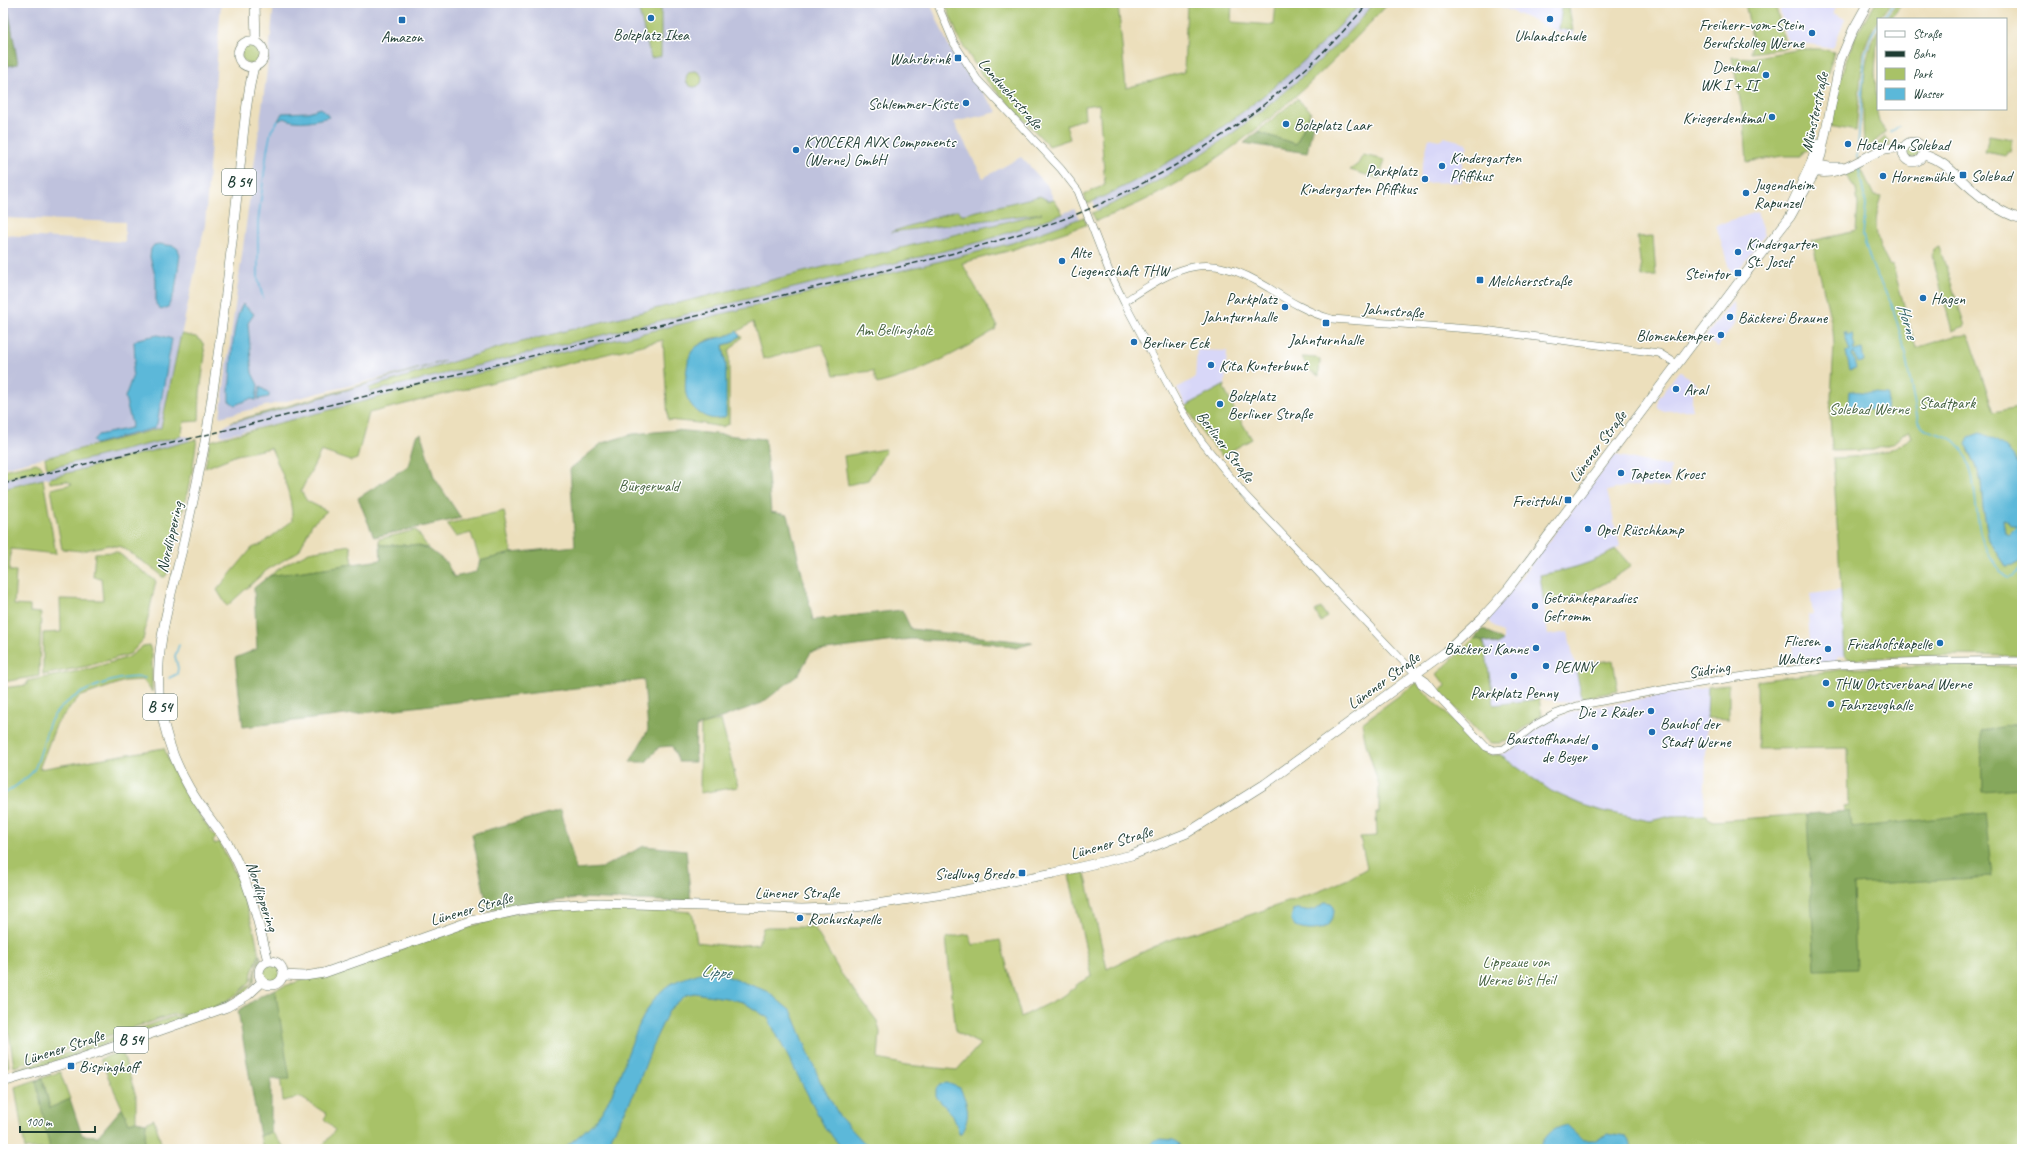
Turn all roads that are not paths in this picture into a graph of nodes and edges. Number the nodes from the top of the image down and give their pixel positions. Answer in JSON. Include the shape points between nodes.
{"nodes":[{"id":1,"x":255,"y":3,"type":"edge"},
{"id":2,"x":937,"y":3,"type":"edge"},
{"id":3,"x":1868,"y":3,"type":"edge"},
{"id":4,"x":252,"y":42,"type":"junction"},
{"id":5,"x":250,"y":66,"type":"junction"},
{"id":6,"x":1904,"y":151,"type":"junction"},
{"id":7,"x":1923,"y":155,"type":"junction"},
{"id":8,"x":1813,"y":168,"type":"junction"},
{"id":9,"x":1078,"y":191,"type":"joint"},
{"id":10,"x":2022,"y":219,"type":"edge"},
{"id":11,"x":1124,"y":302,"type":"junction"},
{"id":12,"x":1677,"y":364,"type":"junction"},
{"id":13,"x":2022,"y":661,"type":"edge"},
{"id":14,"x":1416,"y":674,"type":"junction"},
{"id":15,"x":268,"y":961,"type":"junction"},
{"id":16,"x":283,"y":975,"type":"junction"},
{"id":17,"x":262,"y":982,"type":"junction"},
{"id":18,"x":3,"y":1082,"type":"edge"}],
"edges":[{"from":1,"to":4,"type":"main road"},
{"from":2,"to":9,"type":"street","name":"Landwehrstraße","via":[[954,43],[978,80],[1061,168]]},
{"from":3,"to":8,"type":"main road","name":"Münsterstraße","via":[[1853,30],[1834,75]]},
{"from":4,"to":5,"type":"main road","via":[[262,47],[264,55],[260,63]]},
{"from":4,"to":5,"type":"main road","via":[[240,46],[238,53],[239,59]]},
{"from":5,"to":15,"type":"main road","name":"Nordlippering","number":"B 54","via":[[237,200],[215,374],[199,472],[166,612],[158,666],[158,689],[170,747],[190,789],[229,846],[240,868],[252,899]]},
{"from":6,"to":7,"type":"main road","via":[[1906,159],[1912,162],[1918,161]]},
{"from":6,"to":7,"type":"main road","via":[[1909,143],[1915,143],[1921,146]]},
{"from":6,"to":8,"type":"main road","via":[[1877,152],[1848,166]]},
{"from":7,"to":10,"type":"main road","via":[[1945,165],[1998,209]]},
{"from":8,"to":12,"type":"main road","name":"Lünener Straße","via":[[1773,237]]},
{"from":9,"to":11,"type":"street","name":"Berliner Straße"},
{"from":11,"to":12,"type":"street","name":"Jahnstraße","via":[[1182,269],[1213,265],[1244,273],[1306,310],[1332,319],[1514,333],[1659,352]]},
{"from":11,"to":14,"type":"street","name":"Berliner Straße","via":[[1179,406],[1223,469]]},
{"from":12,"to":14,"type":"main road","name":"Lünener Straße","via":[[1508,589],[1447,651]]},
{"from":13,"to":14,"type":"street","name":"Südring","via":[[1933,660],[1841,665],[1761,674],[1612,699],[1577,706],[1555,714],[1499,750],[1482,744],[1426,681]]},
{"from":14,"to":16,"type":"main road","name":"Lünener Straße","via":[[1265,784],[1215,817],[1187,833],[1132,855],[1001,883],[856,907],[808,909],[599,903],[548,906],[513,911],[471,922],[324,973],[305,976]]},
{"from":15,"to":16,"type":"main road","via":[[280,965]]},
{"from":15,"to":17,"type":"main road","via":[[261,965],[258,972]]},
{"from":16,"to":17,"type":"main road","via":[[274,985]]},
{"from":17,"to":18,"type":"main road","name":"Lünener Straße","number":"B 54","via":[[227,1007],[70,1062]]}]}
